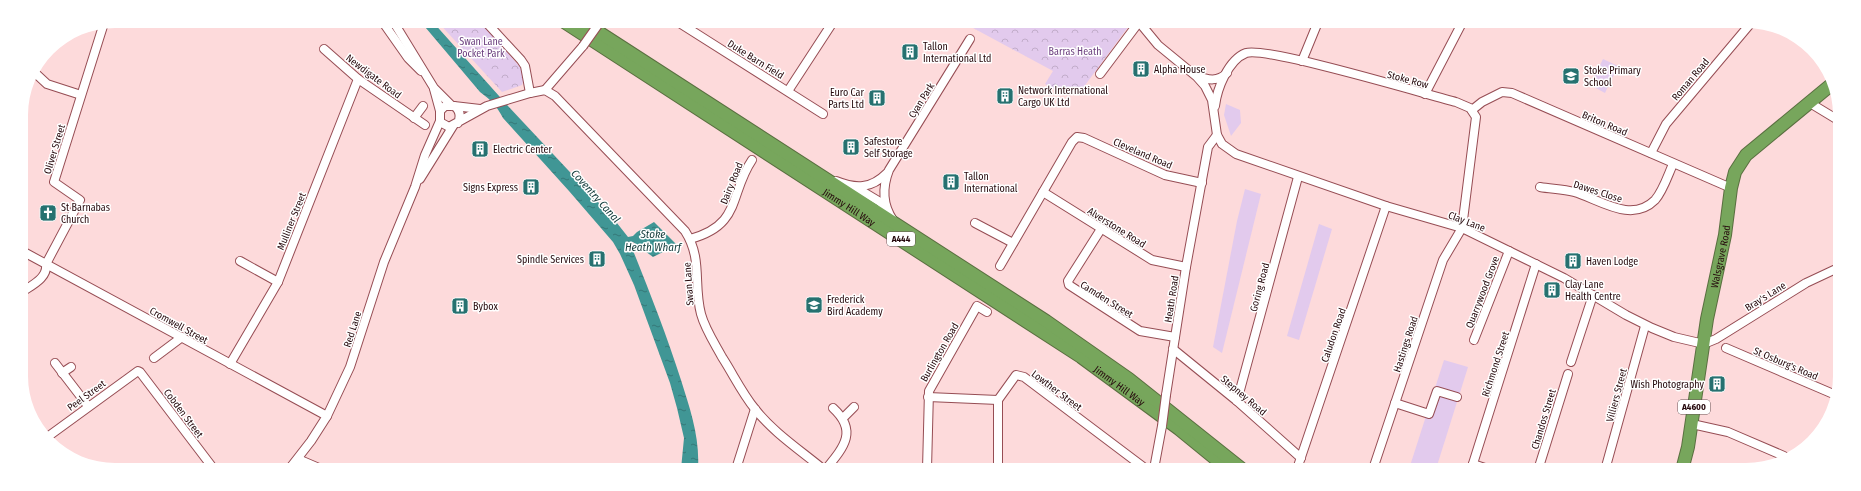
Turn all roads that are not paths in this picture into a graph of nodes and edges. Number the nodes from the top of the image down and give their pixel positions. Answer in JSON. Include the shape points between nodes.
{"nodes":[{"id":1,"x":387,"y":28,"type":"edge"},
{"id":2,"x":397,"y":28,"type":"edge"},
{"id":3,"x":491,"y":28,"type":"edge"},
{"id":4,"x":573,"y":28,"type":"edge"},
{"id":5,"x":592,"y":28,"type":"edge"},
{"id":6,"x":596,"y":28,"type":"edge"},
{"id":7,"x":688,"y":28,"type":"edge"},
{"id":8,"x":828,"y":28,"type":"edge"},
{"id":9,"x":1134,"y":28,"type":"edge"},
{"id":10,"x":1144,"y":28,"type":"edge"},
{"id":11,"x":1316,"y":28,"type":"edge"},
{"id":12,"x":1459,"y":28,"type":"edge"},
{"id":13,"x":1747,"y":28,"type":"edge"},
{"id":14,"x":102,"y":29,"type":"edge"},
{"id":15,"x":970,"y":39,"type":"dead end"},
{"id":16,"x":324,"y":49,"type":"dead end"},
{"id":17,"x":1302,"y":61,"type":"junction"},
{"id":18,"x":1228,"y":71,"type":"junction"},
{"id":19,"x":1191,"y":72,"type":"junction"},
{"id":20,"x":1100,"y":74,"type":"dead end"},
{"id":21,"x":38,"y":76,"type":"edge"},
{"id":22,"x":358,"y":79,"type":"junction"},
{"id":23,"x":428,"y":79,"type":"junction"},
{"id":24,"x":434,"y":88,"type":"junction"},
{"id":25,"x":1828,"y":88,"type":"edge"},
{"id":26,"x":545,"y":90,"type":"junction"},
{"id":27,"x":788,"y":91,"type":"junction"},
{"id":28,"x":530,"y":93,"type":"junction"},
{"id":29,"x":1426,"y":94,"type":"junction"},
{"id":30,"x":81,"y":95,"type":"junction"},
{"id":31,"x":1810,"y":104,"type":"junction"},
{"id":32,"x":423,"y":106,"type":"dead end"},
{"id":33,"x":453,"y":106,"type":"junction"},
{"id":34,"x":483,"y":108,"type":"junction"},
{"id":35,"x":1472,"y":110,"type":"junction"},
{"id":36,"x":440,"y":111,"type":"junction"},
{"id":37,"x":1214,"y":113,"type":"junction"},
{"id":38,"x":823,"y":114,"type":"dead end"},
{"id":39,"x":1833,"y":117,"type":"edge"},
{"id":40,"x":414,"y":118,"type":"junction"},
{"id":41,"x":440,"y":121,"type":"junction"},
{"id":42,"x":455,"y":124,"type":"junction"},
{"id":43,"x":425,"y":125,"type":"dead end"},
{"id":44,"x":1217,"y":135,"type":"junction"},
{"id":45,"x":1651,"y":153,"type":"junction"},
{"id":46,"x":752,"y":160,"type":"dead end"},
{"id":47,"x":1673,"y":164,"type":"junction"},
{"id":48,"x":889,"y":170,"type":"junction"},
{"id":49,"x":818,"y":174,"type":"junction"},
{"id":50,"x":1298,"y":177,"type":"junction"},
{"id":51,"x":1202,"y":183,"type":"junction"},
{"id":52,"x":855,"y":186,"type":"junction"},
{"id":53,"x":415,"y":187,"type":"junction"},
{"id":54,"x":1540,"y":187,"type":"dead end"},
{"id":55,"x":1731,"y":188,"type":"junction"},
{"id":56,"x":1043,"y":192,"type":"junction"},
{"id":57,"x":1386,"y":206,"type":"junction"},
{"id":58,"x":888,"y":211,"type":"junction"},
{"id":59,"x":895,"y":222,"type":"junction"},
{"id":60,"x":975,"y":222,"type":"dead end"},
{"id":61,"x":1462,"y":228,"type":"junction"},
{"id":62,"x":1101,"y":229,"type":"junction"},
{"id":63,"x":690,"y":239,"type":"junction"},
{"id":64,"x":1014,"y":243,"type":"junction"},
{"id":65,"x":1509,"y":251,"type":"junction"},
{"id":66,"x":28,"y":254,"type":"edge"},
{"id":67,"x":240,"y":261,"type":"dead end"},
{"id":68,"x":46,"y":264,"type":"junction"},
{"id":69,"x":1536,"y":264,"type":"junction"},
{"id":70,"x":1000,"y":266,"type":"dead end"},
{"id":71,"x":1186,"y":267,"type":"junction"},
{"id":72,"x":1833,"y":270,"type":"edge"},
{"id":73,"x":278,"y":282,"type":"junction"},
{"id":74,"x":28,"y":288,"type":"edge"},
{"id":75,"x":1593,"y":295,"type":"junction"},
{"id":76,"x":986,"y":312,"type":"dead end"},
{"id":77,"x":1645,"y":326,"type":"junction"},
{"id":78,"x":182,"y":337,"type":"junction"},
{"id":79,"x":1175,"y":337,"type":"junction"},
{"id":80,"x":1474,"y":340,"type":"dead end"},
{"id":81,"x":1704,"y":344,"type":"junction"},
{"id":82,"x":1726,"y":348,"type":"dead end"},
{"id":83,"x":1173,"y":350,"type":"junction"},
{"id":84,"x":154,"y":358,"type":"dead end"},
{"id":85,"x":1571,"y":362,"type":"dead end"},
{"id":86,"x":55,"y":363,"type":"dead end"},
{"id":87,"x":230,"y":364,"type":"junction"},
{"id":88,"x":71,"y":367,"type":"dead end"},
{"id":89,"x":138,"y":371,"type":"joint"},
{"id":90,"x":62,"y":373,"type":"junction"},
{"id":91,"x":1568,"y":374,"type":"dead end"},
{"id":92,"x":1831,"y":393,"type":"edge"},
{"id":93,"x":1457,"y":397,"type":"dead end"},
{"id":94,"x":928,"y":398,"type":"junction"},
{"id":95,"x":998,"y":400,"type":"junction"},
{"id":96,"x":1237,"y":401,"type":"junction"},
{"id":97,"x":1395,"y":403,"type":"junction"},
{"id":98,"x":88,"y":406,"type":"junction"},
{"id":99,"x":854,"y":407,"type":"dead end"},
{"id":100,"x":833,"y":408,"type":"dead end"},
{"id":101,"x":755,"y":409,"type":"junction"},
{"id":102,"x":326,"y":416,"type":"junction"},
{"id":103,"x":844,"y":418,"type":"junction"},
{"id":104,"x":1692,"y":424,"type":"junction"},
{"id":105,"x":50,"y":435,"type":"edge"},
{"id":106,"x":1782,"y":455,"type":"edge"},
{"id":107,"x":298,"y":459,"type":"junction"},
{"id":108,"x":207,"y":463,"type":"edge"},
{"id":109,"x":294,"y":463,"type":"edge"},
{"id":110,"x":307,"y":463,"type":"edge"},
{"id":111,"x":738,"y":463,"type":"edge"},
{"id":112,"x":816,"y":463,"type":"edge"},
{"id":113,"x":829,"y":463,"type":"edge"},
{"id":114,"x":927,"y":463,"type":"edge"},
{"id":115,"x":998,"y":463,"type":"edge"},
{"id":116,"x":1138,"y":463,"type":"edge"},
{"id":117,"x":1155,"y":463,"type":"edge"},
{"id":118,"x":1220,"y":463,"type":"edge"},
{"id":119,"x":1234,"y":463,"type":"edge"},
{"id":120,"x":1297,"y":463,"type":"edge"},
{"id":121,"x":1301,"y":463,"type":"edge"},
{"id":122,"x":1376,"y":463,"type":"edge"},
{"id":123,"x":1473,"y":463,"type":"edge"},
{"id":124,"x":1540,"y":463,"type":"edge"},
{"id":125,"x":1608,"y":463,"type":"edge"},
{"id":126,"x":1684,"y":463,"type":"edge"}],
"edges":[{"from":1,"to":23,"type":"street","via":[[408,58]]},
{"from":2,"to":23,"type":"street"},
{"from":3,"to":28,"type":"street","via":[[525,66]]},
{"from":4,"to":118,"type":"highway","name":"Jimmy Hill Way","number":"A444","via":[[1069,349],[1134,395]]},
{"from":5,"to":49,"type":"highway","name":"Jimmy Hill Way","number":"A444"},
{"from":6,"to":26,"type":"street","bridge":true},
{"from":7,"to":27,"type":"street","name":"Duke Barn Field"},
{"from":8,"to":27,"type":"street"},
{"from":9,"to":20,"type":"street"},
{"from":10,"to":19,"type":"street","via":[[1158,45]]},
{"from":11,"to":17,"type":"street"},
{"from":12,"to":29,"type":"street"},
{"from":13,"to":45,"type":"street","name":"Roman Road","via":[[1666,124]]},
{"from":14,"to":30,"type":"street","name":"Oliver Street"},
{"from":15,"to":48,"type":"street","name":"Cyan Park"},
{"from":16,"to":22,"type":"street","name":"Newdigate Road"},
{"from":17,"to":18,"type":"street","name":"Stoke Row","via":[[1252,52],[1239,57]]},
{"from":17,"to":29,"type":"street","name":"Stoke Row"},
{"from":18,"to":19,"type":"street","via":[[1220,78],[1212,80]]},
{"from":18,"to":37,"type":"street","via":[[1217,94]]},
{"from":19,"to":37,"type":"street","via":[[1208,91]]},
{"from":21,"to":30,"type":"street","via":[[47,84]]},
{"from":22,"to":40,"type":"street","name":"Newdigate Road"},
{"from":22,"to":73,"type":"street","name":"Mulliner Street"},
{"from":23,"to":24,"type":"street"},
{"from":24,"to":33,"type":"street"},
{"from":24,"to":36,"type":"street"},
{"from":25,"to":31,"type":"highway","name":"Walsgrave Road","number":"A4600"},
{"from":26,"to":28,"type":"street"},
{"from":26,"to":63,"type":"street","name":"Swan Lane","via":[[559,100],[675,220]]},
{"from":27,"to":38,"type":"street","name":"Duke Barn Field"},
{"from":28,"to":34,"type":"street"},
{"from":29,"to":35,"type":"street","name":"Stoke Row","via":[[1464,104]]},
{"from":30,"to":68,"type":"street","name":"Oliver Street","via":[[54,182],[80,200]]},
{"from":31,"to":39,"type":"street"},
{"from":31,"to":55,"type":"highway","name":"Walsgrave Road","number":"A4600","via":[[1744,157],[1736,169]]},
{"from":32,"to":40,"type":"street"},
{"from":33,"to":34,"type":"street"},
{"from":33,"to":36,"type":"street","via":[[445,106]]},
{"from":33,"to":42,"type":"street","via":[[459,111],[460,116]]},
{"from":34,"to":42,"type":"street"},
{"from":35,"to":45,"type":"street","name":"Briton Road","via":[[1502,92],[1512,93]]},
{"from":35,"to":61,"type":"street","via":[[1476,124]]},
{"from":36,"to":41,"type":"street"},
{"from":37,"to":44,"type":"street"},
{"from":40,"to":43,"type":"street","name":"Newdigate Road"},
{"from":41,"to":42,"type":"street","via":[[446,126]]},
{"from":41,"to":53,"type":"street","name":"Red Lane"},
{"from":42,"to":53,"type":"street","name":"Red Lane"},
{"from":44,"to":50,"type":"street","name":"Clay Lane","via":[[1222,144],[1236,154]]},
{"from":44,"to":51,"type":"street","name":"Heath Road","via":[[1208,147]]},
{"from":45,"to":47,"type":"street","name":"Briton Road"},
{"from":46,"to":63,"type":"street","name":"Dairy Road","via":[[742,178],[729,214],[717,227]]},
{"from":47,"to":54,"type":"street","name":"Dawes Close","via":[[1654,200],[1634,209],[1615,208],[1574,192]]},
{"from":47,"to":55,"type":"street","name":"Briton Road"},
{"from":48,"to":52,"type":"street","name":"Cyan Park","via":[[874,183],[863,187]]},
{"from":48,"to":58,"type":"street","name":"Cyan Park","via":[[884,189],[884,202]]},
{"from":49,"to":52,"type":"street","name":"Cyan Park"},
{"from":49,"to":59,"type":"highway","name":"Jimmy Hill Way","number":"A444"},
{"from":50,"to":57,"type":"street","name":"Clay Lane"},
{"from":50,"to":96,"type":"street","name":"Goring Road"},
{"from":51,"to":56,"type":"street","name":"Cleveland Road","via":[[1165,175],[1084,138],[1077,138],[1072,142]]},
{"from":51,"to":71,"type":"street","name":"Heath Road"},
{"from":52,"to":58,"type":"street","name":"Cyan Park","via":[[880,202]]},
{"from":53,"to":102,"type":"street","name":"Red Lane","via":[[382,268],[350,367]]},
{"from":55,"to":81,"type":"highway","name":"Walsgrave Road","number":"A4600","via":[[1725,235]]},
{"from":56,"to":62,"type":"street","name":"Alverstone Road"},
{"from":56,"to":64,"type":"street"},
{"from":57,"to":61,"type":"street","name":"Clay Lane"},
{"from":57,"to":121,"type":"street","name":"Caludon Road"},
{"from":58,"to":59,"type":"street","name":"Cyan Park"},
{"from":59,"to":119,"type":"highway","name":"Jimmy Hill Way","number":"A444","via":[[1129,379]]},
{"from":60,"to":64,"type":"street"},
{"from":61,"to":65,"type":"street","name":"Clay Lane"},
{"from":61,"to":97,"type":"street","name":"Hastings Road","via":[[1443,260]]},
{"from":62,"to":71,"type":"street","name":"Alverstone Road","via":[[1152,260]]},
{"from":62,"to":79,"type":"street","name":"Camden Street","via":[[1068,281],[1071,288],[1140,331]]},
{"from":63,"to":101,"type":"street","name":"Swan Lane","via":[[696,257],[702,318]]},
{"from":64,"to":70,"type":"street"},
{"from":65,"to":69,"type":"street","name":"Clay Lane"},
{"from":65,"to":80,"type":"street","name":"Quarrywood Grove"},
{"from":66,"to":68,"type":"street","name":"Cromwell Street"},
{"from":67,"to":73,"type":"street"},
{"from":68,"to":74,"type":"street","via":[[44,276]]},
{"from":68,"to":78,"type":"street","name":"Cromwell Street"},
{"from":69,"to":75,"type":"street","name":"Clay Lane"},
{"from":69,"to":123,"type":"street","name":"Richmond Street"},
{"from":71,"to":79,"type":"street","name":"Heath Road"},
{"from":72,"to":81,"type":"street","name":"Bray's Lane","via":[[1806,282]]},
{"from":73,"to":87,"type":"street","name":"Mulliner Street"},
{"from":75,"to":77,"type":"street","name":"Clay Lane"},
{"from":75,"to":85,"type":"street"},
{"from":76,"to":94,"type":"street","name":"Burlington Road","via":[[977,306],[929,391]]},
{"from":77,"to":81,"type":"street","name":"Clay Lane","via":[[1674,337]]},
{"from":77,"to":125,"type":"street","name":"Villiers Street"},
{"from":78,"to":84,"type":"street"},
{"from":78,"to":87,"type":"street","name":"Cromwell Street"},
{"from":79,"to":83,"type":"street","name":"Heath Road"},
{"from":81,"to":104,"type":"highway","name":"Walsgrave Road","number":"A4600"},
{"from":82,"to":92,"type":"street","name":"St Osburg's Road"},
{"from":83,"to":96,"type":"street","name":"Stepney Road"},
{"from":83,"to":117,"type":"street","name":"Heath Road","bridge":true},
{"from":86,"to":90,"type":"street"},
{"from":87,"to":102,"type":"street","name":"Cromwell Street"},
{"from":88,"to":90,"type":"street"},
{"from":89,"to":98,"type":"street","name":"Peel Street"},
{"from":89,"to":108,"type":"street","name":"Cobden Street"},
{"from":90,"to":98,"type":"street"},
{"from":91,"to":124,"type":"street","name":"Chandos Street"},
{"from":93,"to":97,"type":"street","via":[[1436,390],[1429,414]]},
{"from":94,"to":95,"type":"street"},
{"from":94,"to":114,"type":"street","name":"Burlington Road"},
{"from":95,"to":115,"type":"street"},
{"from":95,"to":116,"type":"street","name":"Lowther Street","via":[[1016,375],[1024,377]]},
{"from":96,"to":120,"type":"street","name":"Stepney Road"},
{"from":97,"to":122,"type":"street","name":"Hastings Road"},
{"from":98,"to":105,"type":"street","name":"Peel Street"},
{"from":99,"to":103,"type":"street"},
{"from":100,"to":103,"type":"street"},
{"from":101,"to":111,"type":"street"},
{"from":101,"to":112,"type":"street","name":"Swan Lane"},
{"from":102,"to":107,"type":"street","name":"Red Lane"},
{"from":103,"to":113,"type":"street","via":[[845,444]]},
{"from":104,"to":106,"type":"street","via":[[1728,432]]},
{"from":104,"to":126,"type":"highway","name":"Walsgrave Road","number":"A4600"},
{"from":107,"to":109,"type":"street","name":"Red Lane"},
{"from":107,"to":110,"type":"street"}]}
